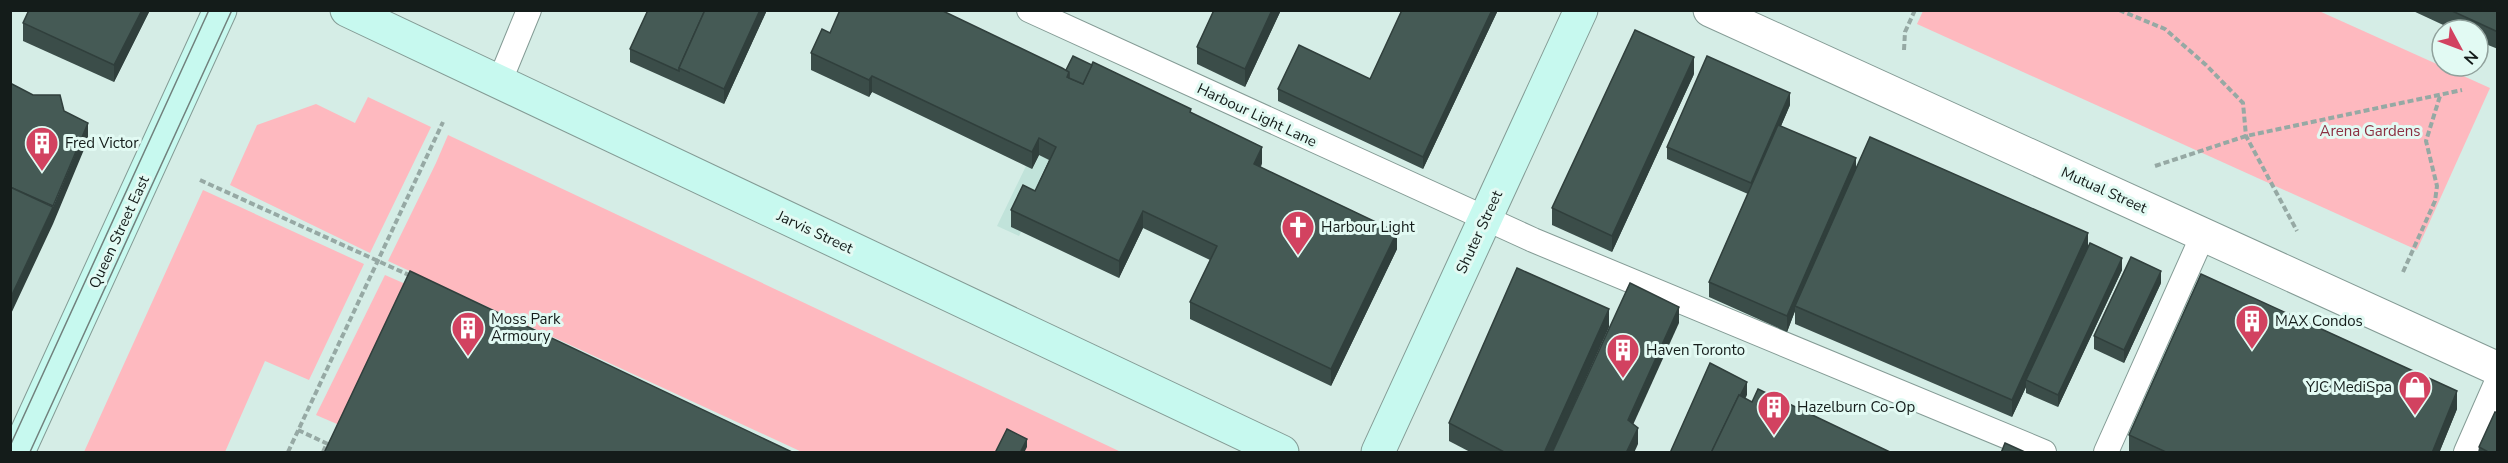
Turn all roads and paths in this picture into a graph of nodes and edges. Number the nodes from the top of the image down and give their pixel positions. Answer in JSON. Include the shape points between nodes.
{"nodes":[{"id":1,"x":220,"y":10,"type":"edge"},
{"id":2,"x":347,"y":10,"type":"edge"},
{"id":3,"x":529,"y":10,"type":"edge"},
{"id":4,"x":1029,"y":10,"type":"edge"},
{"id":5,"x":1581,"y":10,"type":"edge"},
{"id":6,"x":1710,"y":10,"type":"edge"},
{"id":7,"x":1915,"y":10,"type":"edge"},
{"id":8,"x":2119,"y":10,"type":"edge"},
{"id":9,"x":1904,"y":50,"type":"dead end"},
{"id":10,"x":499,"y":83,"type":"junction"},
{"id":11,"x":2462,"y":90,"type":"dead end"},
{"id":12,"x":2440,"y":96,"type":"junction"},
{"id":13,"x":443,"y":122,"type":"dead end"},
{"id":14,"x":2246,"y":136,"type":"junction"},
{"id":15,"x":2155,"y":166,"type":"dead end"},
{"id":16,"x":200,"y":180,"type":"dead end"},
{"id":17,"x":1485,"y":219,"type":"junction"},
{"id":18,"x":2297,"y":231,"type":"dead end"},
{"id":19,"x":2203,"y":234,"type":"junction"},
{"id":20,"x":378,"y":262,"type":"junction"},
{"id":21,"x":2403,"y":272,"type":"dead end"},
{"id":22,"x":416,"y":279,"type":"edge"},
{"id":23,"x":2498,"y":369,"type":"edge"},
{"id":24,"x":2498,"y":379,"type":"edge"},
{"id":25,"x":298,"y":430,"type":"junction"},
{"id":26,"x":327,"y":443,"type":"junction"},
{"id":27,"x":334,"y":447,"type":"edge"},
{"id":28,"x":18,"y":453,"type":"edge"},
{"id":29,"x":288,"y":453,"type":"edge"},
{"id":30,"x":323,"y":453,"type":"edge"},
{"id":31,"x":1282,"y":453,"type":"edge"},
{"id":32,"x":1378,"y":453,"type":"edge"},
{"id":33,"x":2044,"y":453,"type":"edge"},
{"id":34,"x":2106,"y":453,"type":"edge"},
{"id":35,"x":2466,"y":453,"type":"edge"}],
"edges":[{"from":1,"to":28,"type":"main road","name":"Queen Street East"},
{"from":2,"to":10,"type":"main road","name":"Jarvis Street"},
{"from":3,"to":10,"type":"lane"},
{"from":4,"to":17,"type":"lane","name":"Harbour Light Lane"},
{"from":5,"to":17,"type":"main road","name":"Shuter Street"},
{"from":6,"to":19,"type":"street","name":"Mutual Street"},
{"from":7,"to":9,"type":"path","via":[[1905,32]]},
{"from":8,"to":14,"type":"path","via":[[2165,29],[2206,65],[2243,103]]},
{"from":10,"to":31,"type":"main road","name":"Jarvis Street"},
{"from":11,"to":12,"type":"path"},
{"from":12,"to":14,"type":"path"},
{"from":12,"to":21,"type":"path","via":[[2426,141],[2437,186],[2434,201]]},
{"from":13,"to":20,"type":"path"},
{"from":14,"to":15,"type":"path"},
{"from":14,"to":18,"type":"path"},
{"from":16,"to":20,"type":"path"},
{"from":17,"to":32,"type":"main road","name":"Shuter Street"},
{"from":17,"to":33,"type":"lane","name":"Harbour Light Lane"},
{"from":19,"to":23,"type":"street","name":"Mutual Street"},
{"from":19,"to":34,"type":"lane"},
{"from":20,"to":22,"type":"path"},
{"from":20,"to":25,"type":"path"},
{"from":24,"to":35,"type":"lane"},
{"from":25,"to":26,"type":"path"},
{"from":25,"to":29,"type":"path"},
{"from":26,"to":27,"type":"path"},
{"from":26,"to":30,"type":"path"}]}
